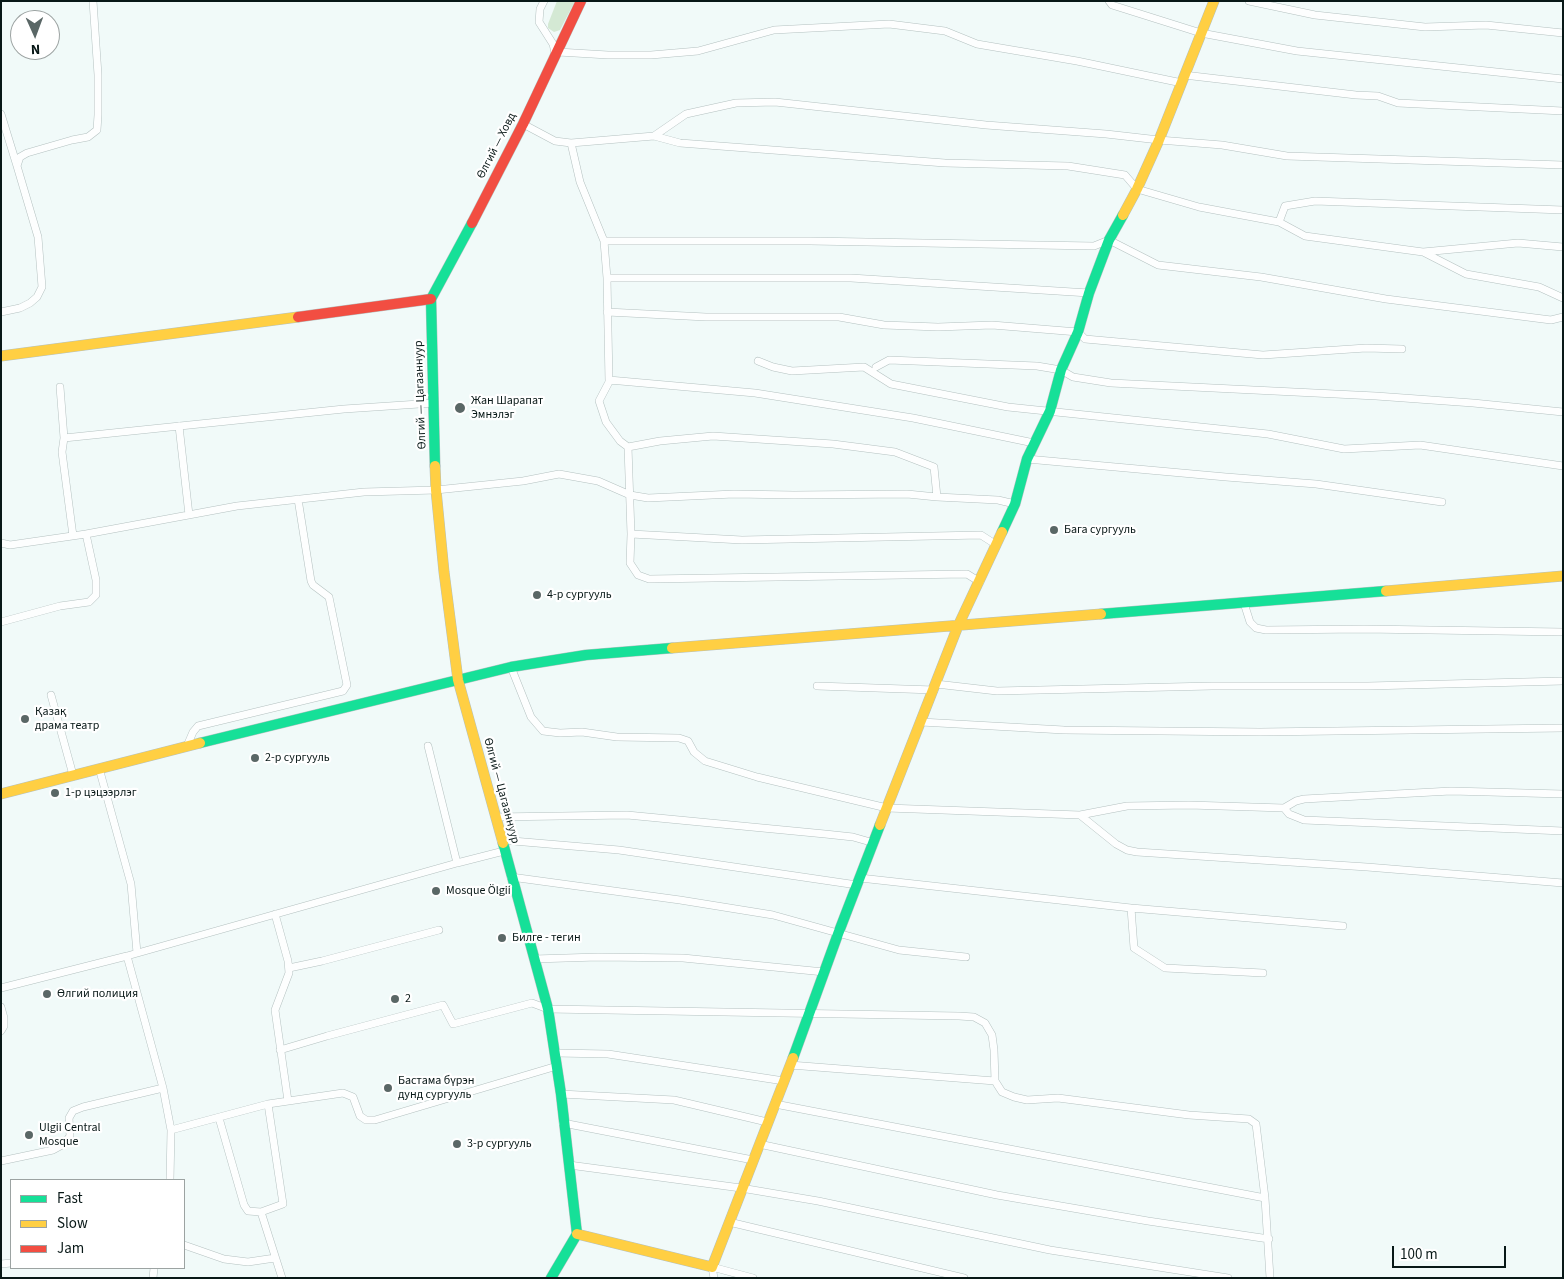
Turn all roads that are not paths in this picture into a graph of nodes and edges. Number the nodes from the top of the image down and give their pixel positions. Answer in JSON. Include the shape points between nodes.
{"nodes":[{"id":1,"x":92,"y":1,"type":"edge"},
{"id":2,"x":544,"y":1,"type":"edge"},
{"id":3,"x":581,"y":1,"type":"edge"},
{"id":4,"x":1109,"y":1,"type":"edge"},
{"id":5,"x":1214,"y":1,"type":"edge"},
{"id":6,"x":1249,"y":1,"type":"edge"},
{"id":7,"x":1201,"y":33,"type":"junction"},
{"id":8,"x":1563,"y":33,"type":"edge"},
{"id":9,"x":557,"y":54,"type":"junction"},
{"id":10,"x":1183,"y":79,"type":"junction"},
{"id":11,"x":1563,"y":79,"type":"edge"},
{"id":12,"x":1563,"y":111,"type":"edge"},
{"id":13,"x":1,"y":114,"type":"edge"},
{"id":14,"x":523,"y":124,"type":"junction"},
{"id":15,"x":654,"y":136,"type":"junction"},
{"id":16,"x":1159,"y":140,"type":"junction"},
{"id":17,"x":571,"y":143,"type":"junction"},
{"id":18,"x":1563,"y":165,"type":"edge"},
{"id":19,"x":17,"y":166,"type":"junction"},
{"id":20,"x":1137,"y":189,"type":"junction"},
{"id":21,"x":1563,"y":210,"type":"edge"},
{"id":22,"x":1279,"y":222,"type":"junction"},
{"id":23,"x":1109,"y":240,"type":"junction"},
{"id":24,"x":604,"y":241,"type":"junction"},
{"id":25,"x":1563,"y":247,"type":"edge"},
{"id":26,"x":1423,"y":252,"type":"junction"},
{"id":27,"x":607,"y":278,"type":"junction"},
{"id":28,"x":1089,"y":293,"type":"junction"},
{"id":29,"x":1563,"y":298,"type":"edge"},
{"id":30,"x":431,"y":299,"type":"junction"},
{"id":31,"x":1,"y":312,"type":"edge"},
{"id":32,"x":607,"y":312,"type":"junction"},
{"id":33,"x":1563,"y":317,"type":"edge"},
{"id":34,"x":1078,"y":332,"type":"junction"},
{"id":35,"x":1402,"y":349,"type":"dead end"},
{"id":36,"x":1,"y":356,"type":"edge"},
{"id":37,"x":758,"y":361,"type":"dead end"},
{"id":38,"x":876,"y":367,"type":"dead end"},
{"id":39,"x":1061,"y":370,"type":"junction"},
{"id":40,"x":609,"y":380,"type":"junction"},
{"id":41,"x":60,"y":387,"type":"dead end"},
{"id":42,"x":434,"y":403,"type":"junction"},
{"id":43,"x":1050,"y":411,"type":"junction"},
{"id":44,"x":1563,"y":412,"type":"edge"},
{"id":45,"x":179,"y":426,"type":"junction"},
{"id":46,"x":64,"y":438,"type":"junction"},
{"id":47,"x":1034,"y":443,"type":"junction"},
{"id":48,"x":628,"y":447,"type":"junction"},
{"id":49,"x":1028,"y":459,"type":"junction"},
{"id":50,"x":1563,"y":466,"type":"edge"},
{"id":51,"x":436,"y":490,"type":"junction"},
{"id":52,"x":630,"y":495,"type":"junction"},
{"id":53,"x":937,"y":497,"type":"junction"},
{"id":54,"x":298,"y":499,"type":"junction"},
{"id":55,"x":1442,"y":502,"type":"dead end"},
{"id":56,"x":1015,"y":504,"type":"junction"},
{"id":57,"x":189,"y":515,"type":"junction"},
{"id":58,"x":86,"y":534,"type":"junction"},
{"id":59,"x":631,"y":534,"type":"junction"},
{"id":60,"x":73,"y":536,"type":"junction"},
{"id":61,"x":1,"y":543,"type":"edge"},
{"id":62,"x":995,"y":544,"type":"junction"},
{"id":63,"x":1563,"y":576,"type":"edge"},
{"id":64,"x":980,"y":582,"type":"junction"},
{"id":65,"x":1244,"y":603,"type":"junction"},
{"id":66,"x":1,"y":622,"type":"edge"},
{"id":67,"x":958,"y":626,"type":"junction"},
{"id":68,"x":1563,"y":632,"type":"edge"},
{"id":69,"x":511,"y":667,"type":"junction"},
{"id":70,"x":458,"y":680,"type":"junction"},
{"id":71,"x":1563,"y":681,"type":"edge"},
{"id":72,"x":817,"y":686,"type":"dead end"},
{"id":73,"x":935,"y":687,"type":"junction"},
{"id":74,"x":51,"y":695,"type":"dead end"},
{"id":75,"x":921,"y":722,"type":"junction"},
{"id":76,"x":1563,"y":728,"type":"edge"},
{"id":77,"x":187,"y":746,"type":"junction"},
{"id":78,"x":428,"y":746,"type":"dead end"},
{"id":79,"x":99,"y":768,"type":"junction"},
{"id":80,"x":73,"y":775,"type":"junction"},
{"id":81,"x":1,"y":794,"type":"edge"},
{"id":82,"x":1563,"y":794,"type":"edge"},
{"id":83,"x":888,"y":808,"type":"junction"},
{"id":84,"x":1284,"y":808,"type":"junction"},
{"id":85,"x":1080,"y":815,"type":"junction"},
{"id":86,"x":495,"y":817,"type":"junction"},
{"id":87,"x":1563,"y":831,"type":"edge"},
{"id":88,"x":501,"y":840,"type":"junction"},
{"id":89,"x":874,"y":843,"type":"junction"},
{"id":90,"x":504,"y":851,"type":"junction"},
{"id":91,"x":457,"y":863,"type":"junction"},
{"id":92,"x":510,"y":877,"type":"junction"},
{"id":93,"x":858,"y":882,"type":"junction"},
{"id":94,"x":1563,"y":883,"type":"edge"},
{"id":95,"x":1131,"y":908,"type":"junction"},
{"id":96,"x":275,"y":914,"type":"junction"},
{"id":97,"x":1343,"y":926,"type":"dead end"},
{"id":98,"x":439,"y":930,"type":"dead end"},
{"id":99,"x":838,"y":934,"type":"junction"},
{"id":100,"x":137,"y":953,"type":"junction"},
{"id":101,"x":127,"y":956,"type":"junction"},
{"id":102,"x":966,"y":956,"type":"dead end"},
{"id":103,"x":534,"y":959,"type":"junction"},
{"id":104,"x":289,"y":968,"type":"junction"},
{"id":105,"x":824,"y":972,"type":"junction"},
{"id":106,"x":1263,"y":973,"type":"dead end"},
{"id":107,"x":1,"y":988,"type":"edge"},
{"id":108,"x":1,"y":1006,"type":"edge"},
{"id":109,"x":548,"y":1008,"type":"junction"},
{"id":110,"x":810,"y":1014,"type":"junction"},
{"id":111,"x":1,"y":1031,"type":"edge"},
{"id":112,"x":280,"y":1050,"type":"junction"},
{"id":113,"x":556,"y":1053,"type":"junction"},
{"id":114,"x":557,"y":1066,"type":"junction"},
{"id":115,"x":790,"y":1066,"type":"junction"},
{"id":116,"x":784,"y":1081,"type":"junction"},
{"id":117,"x":995,"y":1082,"type":"junction"},
{"id":118,"x":163,"y":1088,"type":"junction"},
{"id":119,"x":561,"y":1094,"type":"junction"},
{"id":120,"x":288,"y":1101,"type":"junction"},
{"id":121,"x":268,"y":1104,"type":"junction"},
{"id":122,"x":774,"y":1104,"type":"junction"},
{"id":123,"x":219,"y":1118,"type":"junction"},
{"id":124,"x":767,"y":1122,"type":"junction"},
{"id":125,"x":563,"y":1123,"type":"junction"},
{"id":126,"x":171,"y":1130,"type":"junction"},
{"id":127,"x":759,"y":1144,"type":"junction"},
{"id":128,"x":753,"y":1160,"type":"junction"},
{"id":129,"x":1,"y":1161,"type":"edge"},
{"id":130,"x":569,"y":1165,"type":"junction"},
{"id":131,"x":170,"y":1179,"type":"edge"},
{"id":132,"x":741,"y":1188,"type":"junction"},
{"id":133,"x":1265,"y":1198,"type":"junction"},
{"id":134,"x":261,"y":1212,"type":"junction"},
{"id":135,"x":729,"y":1222,"type":"junction"},
{"id":136,"x":577,"y":1234,"type":"junction"},
{"id":137,"x":1269,"y":1239,"type":"junction"},
{"id":138,"x":185,"y":1245,"type":"edge"},
{"id":139,"x":275,"y":1258,"type":"junction"},
{"id":140,"x":712,"y":1267,"type":"junction"},
{"id":141,"x":282,"y":1278,"type":"edge"},
{"id":142,"x":551,"y":1278,"type":"edge"},
{"id":143,"x":714,"y":1278,"type":"edge"},
{"id":144,"x":753,"y":1278,"type":"edge"},
{"id":145,"x":964,"y":1278,"type":"edge"},
{"id":146,"x":1228,"y":1278,"type":"edge"},
{"id":147,"x":1270,"y":1278,"type":"edge"}],
"edges":[{"from":1,"to":19,"type":"street","via":[[98,75],[97,130],[88,137],[27,153],[20,157]]},
{"from":2,"to":9,"type":"street","via":[[539,22]]},
{"from":3,"to":9,"type":"main road","name":"Өлгий — Ховд"},
{"from":4,"to":7,"type":"street"},
{"from":5,"to":7,"type":"main road"},
{"from":6,"to":8,"type":"street","via":[[1315,15],[1425,27],[1486,25]]},
{"from":7,"to":10,"type":"main road"},
{"from":7,"to":11,"type":"street","via":[[1297,51]]},
{"from":9,"to":10,"type":"street","via":[[698,51],[774,30],[889,24],[945,31],[977,44]]},
{"from":9,"to":14,"type":"main road","name":"Өлгий — Ховд"},
{"from":10,"to":12,"type":"street","via":[[1378,96],[1398,103]]},
{"from":10,"to":16,"type":"main road"},
{"from":13,"to":19,"type":"street"},
{"from":14,"to":17,"type":"street","via":[[555,141]]},
{"from":14,"to":30,"type":"main road","name":"Өлгий — Ховд"},
{"from":15,"to":16,"type":"street","via":[[686,114],[736,103],[775,102]]},
{"from":15,"to":17,"type":"street"},
{"from":15,"to":20,"type":"street","via":[[680,143],[945,163],[1068,166],[1125,175]]},
{"from":16,"to":18,"type":"street","via":[[1222,145],[1287,156]]},
{"from":16,"to":20,"type":"main road"},
{"from":17,"to":24,"type":"street","via":[[580,182]]},
{"from":19,"to":31,"type":"street","via":[[38,237],[42,287],[30,303]]},
{"from":20,"to":22,"type":"street","via":[[1199,207]]},
{"from":20,"to":23,"type":"main road"},
{"from":21,"to":22,"type":"street","via":[[1315,201],[1284,206]]},
{"from":22,"to":26,"type":"street","via":[[1305,236]]},
{"from":23,"to":24,"type":"street","via":[[1094,246]]},
{"from":23,"to":28,"type":"main road"},
{"from":23,"to":33,"type":"street","via":[[1158,265],[1261,277],[1386,299],[1551,320]]},
{"from":24,"to":27,"type":"street"},
{"from":25,"to":26,"type":"street","via":[[1518,243]]},
{"from":26,"to":29,"type":"street","via":[[1466,274],[1539,287]]},
{"from":27,"to":28,"type":"street","via":[[851,278]]},
{"from":27,"to":32,"type":"street"},
{"from":28,"to":34,"type":"main road"},
{"from":30,"to":36,"type":"main road"},
{"from":30,"to":42,"type":"main road","name":"Өлгий — Цагааннуур"},
{"from":32,"to":34,"type":"street","via":[[706,317],[839,317],[884,324],[992,325]]},
{"from":32,"to":40,"type":"street"},
{"from":34,"to":35,"type":"street","via":[[1086,339],[1263,354]]},
{"from":34,"to":39,"type":"main road"},
{"from":37,"to":43,"type":"street","via":[[792,371],[864,367],[891,384],[986,404]]},
{"from":38,"to":39,"type":"street","via":[[889,360],[1037,366]]},
{"from":39,"to":43,"type":"main road"},
{"from":39,"to":44,"type":"street","via":[[1073,377],[1111,383],[1376,396]]},
{"from":40,"to":47,"type":"street","via":[[755,393],[913,418]]},
{"from":40,"to":48,"type":"street","via":[[599,401],[606,422]]},
{"from":41,"to":46,"type":"street"},
{"from":42,"to":45,"type":"street"},
{"from":42,"to":51,"type":"main road","name":"Өлгий — Цагааннуур"},
{"from":43,"to":47,"type":"main road"},
{"from":43,"to":50,"type":"street","via":[[1268,434],[1344,449],[1420,445]]},
{"from":45,"to":46,"type":"street"},
{"from":45,"to":57,"type":"street"},
{"from":46,"to":60,"type":"street","via":[[62,452]]},
{"from":47,"to":49,"type":"main road"},
{"from":48,"to":52,"type":"street"},
{"from":48,"to":53,"type":"street","via":[[713,436],[833,444],[894,452],[934,467]]},
{"from":49,"to":55,"type":"street","via":[[1316,484]]},
{"from":49,"to":56,"type":"main road"},
{"from":51,"to":52,"type":"street","via":[[559,474],[598,481]]},
{"from":51,"to":54,"type":"street","via":[[364,492]]},
{"from":51,"to":70,"type":"main road","name":"Өлгий — Цагааннуур"},
{"from":52,"to":53,"type":"street","via":[[648,498],[734,494],[907,494]]},
{"from":52,"to":59,"type":"street"},
{"from":53,"to":56,"type":"street"},
{"from":54,"to":57,"type":"street"},
{"from":54,"to":77,"type":"street","via":[[311,581],[329,597],[347,685],[344,691],[198,726]]},
{"from":56,"to":62,"type":"main road"},
{"from":57,"to":58,"type":"street"},
{"from":58,"to":60,"type":"street"},
{"from":58,"to":66,"type":"street","via":[[96,595],[89,602],[60,606]]},
{"from":59,"to":62,"type":"street","via":[[742,540],[981,535]]},
{"from":59,"to":64,"type":"street","via":[[630,563],[638,575],[649,579],[967,574]]},
{"from":60,"to":61,"type":"street","via":[[10,545]]},
{"from":62,"to":64,"type":"main road"},
{"from":63,"to":65,"type":"main road"},
{"from":64,"to":67,"type":"main road"},
{"from":65,"to":67,"type":"main road"},
{"from":65,"to":68,"type":"street","via":[[1250,622],[1256,628],[1266,630]]},
{"from":67,"to":69,"type":"main road","via":[[586,655]]},
{"from":67,"to":73,"type":"main road"},
{"from":69,"to":70,"type":"main road"},
{"from":69,"to":83,"type":"street","via":[[531,717],[543,731],[582,732],[617,738],[679,738],[688,742],[705,761],[757,777]]},
{"from":70,"to":77,"type":"main road"},
{"from":70,"to":86,"type":"main road","name":"Өлгий — Цагааннуур"},
{"from":71,"to":73,"type":"street","via":[[997,691]]},
{"from":72,"to":73,"type":"street"},
{"from":73,"to":75,"type":"main road"},
{"from":74,"to":80,"type":"street"},
{"from":75,"to":76,"type":"street","via":[[1064,730],[1260,732]]},
{"from":75,"to":83,"type":"main road"},
{"from":77,"to":79,"type":"main road"},
{"from":78,"to":91,"type":"street"},
{"from":79,"to":80,"type":"main road"},
{"from":79,"to":100,"type":"street","via":[[131,884]]},
{"from":80,"to":81,"type":"main road"},
{"from":82,"to":84,"type":"street","via":[[1451,791],[1304,799]]},
{"from":83,"to":85,"type":"street"},
{"from":83,"to":89,"type":"main road"},
{"from":84,"to":85,"type":"street","via":[[1154,804]]},
{"from":84,"to":87,"type":"street","via":[[1295,818],[1304,820]]},
{"from":85,"to":94,"type":"street","via":[[1116,844],[1137,852]]},
{"from":86,"to":88,"type":"main road","name":"Өлгий — Цагааннуур"},
{"from":86,"to":89,"type":"street","via":[[627,815],[825,834]]},
{"from":88,"to":90,"type":"main road","name":"Өлгий — Цагааннуур"},
{"from":88,"to":93,"type":"street","via":[[620,850]]},
{"from":89,"to":93,"type":"main road"},
{"from":90,"to":91,"type":"street"},
{"from":90,"to":92,"type":"main road","name":"Өлгий — Цагааннуур"},
{"from":91,"to":96,"type":"street"},
{"from":92,"to":99,"type":"street","via":[[772,915]]},
{"from":92,"to":103,"type":"main road","name":"Өлгий — Цагааннуур"},
{"from":93,"to":95,"type":"street"},
{"from":93,"to":99,"type":"main road"},
{"from":95,"to":97,"type":"street"},
{"from":95,"to":106,"type":"street","via":[[1134,948],[1165,968]]},
{"from":96,"to":100,"type":"street"},
{"from":96,"to":104,"type":"street"},
{"from":98,"to":104,"type":"street"},
{"from":99,"to":102,"type":"street","via":[[899,950]]},
{"from":99,"to":105,"type":"main road"},
{"from":100,"to":101,"type":"street"},
{"from":101,"to":107,"type":"street"},
{"from":101,"to":118,"type":"street"},
{"from":103,"to":105,"type":"street","via":[[683,958]]},
{"from":103,"to":109,"type":"main road","name":"Өлгий — Цагааннуур"},
{"from":104,"to":112,"type":"street","via":[[286,986],[275,1010]]},
{"from":105,"to":110,"type":"main road"},
{"from":108,"to":111,"type":"street","via":[[4,1026]]},
{"from":109,"to":110,"type":"street"},
{"from":109,"to":112,"type":"street","via":[[532,1003],[453,1024],[443,1005]]},
{"from":109,"to":113,"type":"main road","name":"Өлгий — Цагааннуур"},
{"from":110,"to":115,"type":"main road"},
{"from":110,"to":117,"type":"street","via":[[974,1017],[985,1023],[992,1035]]},
{"from":112,"to":120,"type":"street"},
{"from":113,"to":114,"type":"main road","name":"Өлгий — Цагааннуур"},
{"from":113,"to":116,"type":"street","via":[[608,1054]]},
{"from":114,"to":119,"type":"main road","name":"Өлгий — Цагааннуур"},
{"from":114,"to":120,"type":"street","via":[[375,1120],[360,1116],[353,1097],[343,1093]]},
{"from":115,"to":116,"type":"main road"},
{"from":115,"to":117,"type":"street"},
{"from":116,"to":122,"type":"main road"},
{"from":117,"to":133,"type":"street","via":[[1002,1092],[1027,1100],[1058,1098],[1189,1115],[1249,1119],[1256,1124]]},
{"from":118,"to":126,"type":"street"},
{"from":118,"to":129,"type":"street","via":[[74,1111],[69,1118],[70,1136],[64,1144],[53,1150]]},
{"from":119,"to":124,"type":"street","via":[[674,1100]]},
{"from":119,"to":125,"type":"main road","name":"Өлгий — Цагааннуур"},
{"from":120,"to":121,"type":"street"},
{"from":121,"to":123,"type":"street"},
{"from":121,"to":134,"type":"street","via":[[283,1204]]},
{"from":122,"to":124,"type":"main road"},
{"from":122,"to":133,"type":"street"},
{"from":123,"to":126,"type":"street"},
{"from":123,"to":134,"type":"street","via":[[244,1206],[248,1211]]},
{"from":124,"to":127,"type":"main road"},
{"from":125,"to":128,"type":"street"},
{"from":125,"to":130,"type":"main road","name":"Өлгий — Цагааннуур"},
{"from":126,"to":131,"type":"street"},
{"from":127,"to":128,"type":"main road"},
{"from":127,"to":137,"type":"street","via":[[997,1195]]},
{"from":128,"to":132,"type":"main road"},
{"from":130,"to":132,"type":"street"},
{"from":130,"to":136,"type":"main road","name":"Өлгий — Цагааннуур"},
{"from":132,"to":135,"type":"main road"},
{"from":132,"to":146,"type":"street","via":[[1050,1250]]},
{"from":133,"to":137,"type":"street"},
{"from":134,"to":139,"type":"street"},
{"from":135,"to":140,"type":"main road"},
{"from":135,"to":145,"type":"street"},
{"from":136,"to":140,"type":"main road"},
{"from":136,"to":142,"type":"main road"},
{"from":137,"to":147,"type":"street"},
{"from":138,"to":139,"type":"street","via":[[224,1259],[248,1262]]},
{"from":139,"to":141,"type":"street"},
{"from":140,"to":143,"type":"street"},
{"from":140,"to":144,"type":"street"}]}
